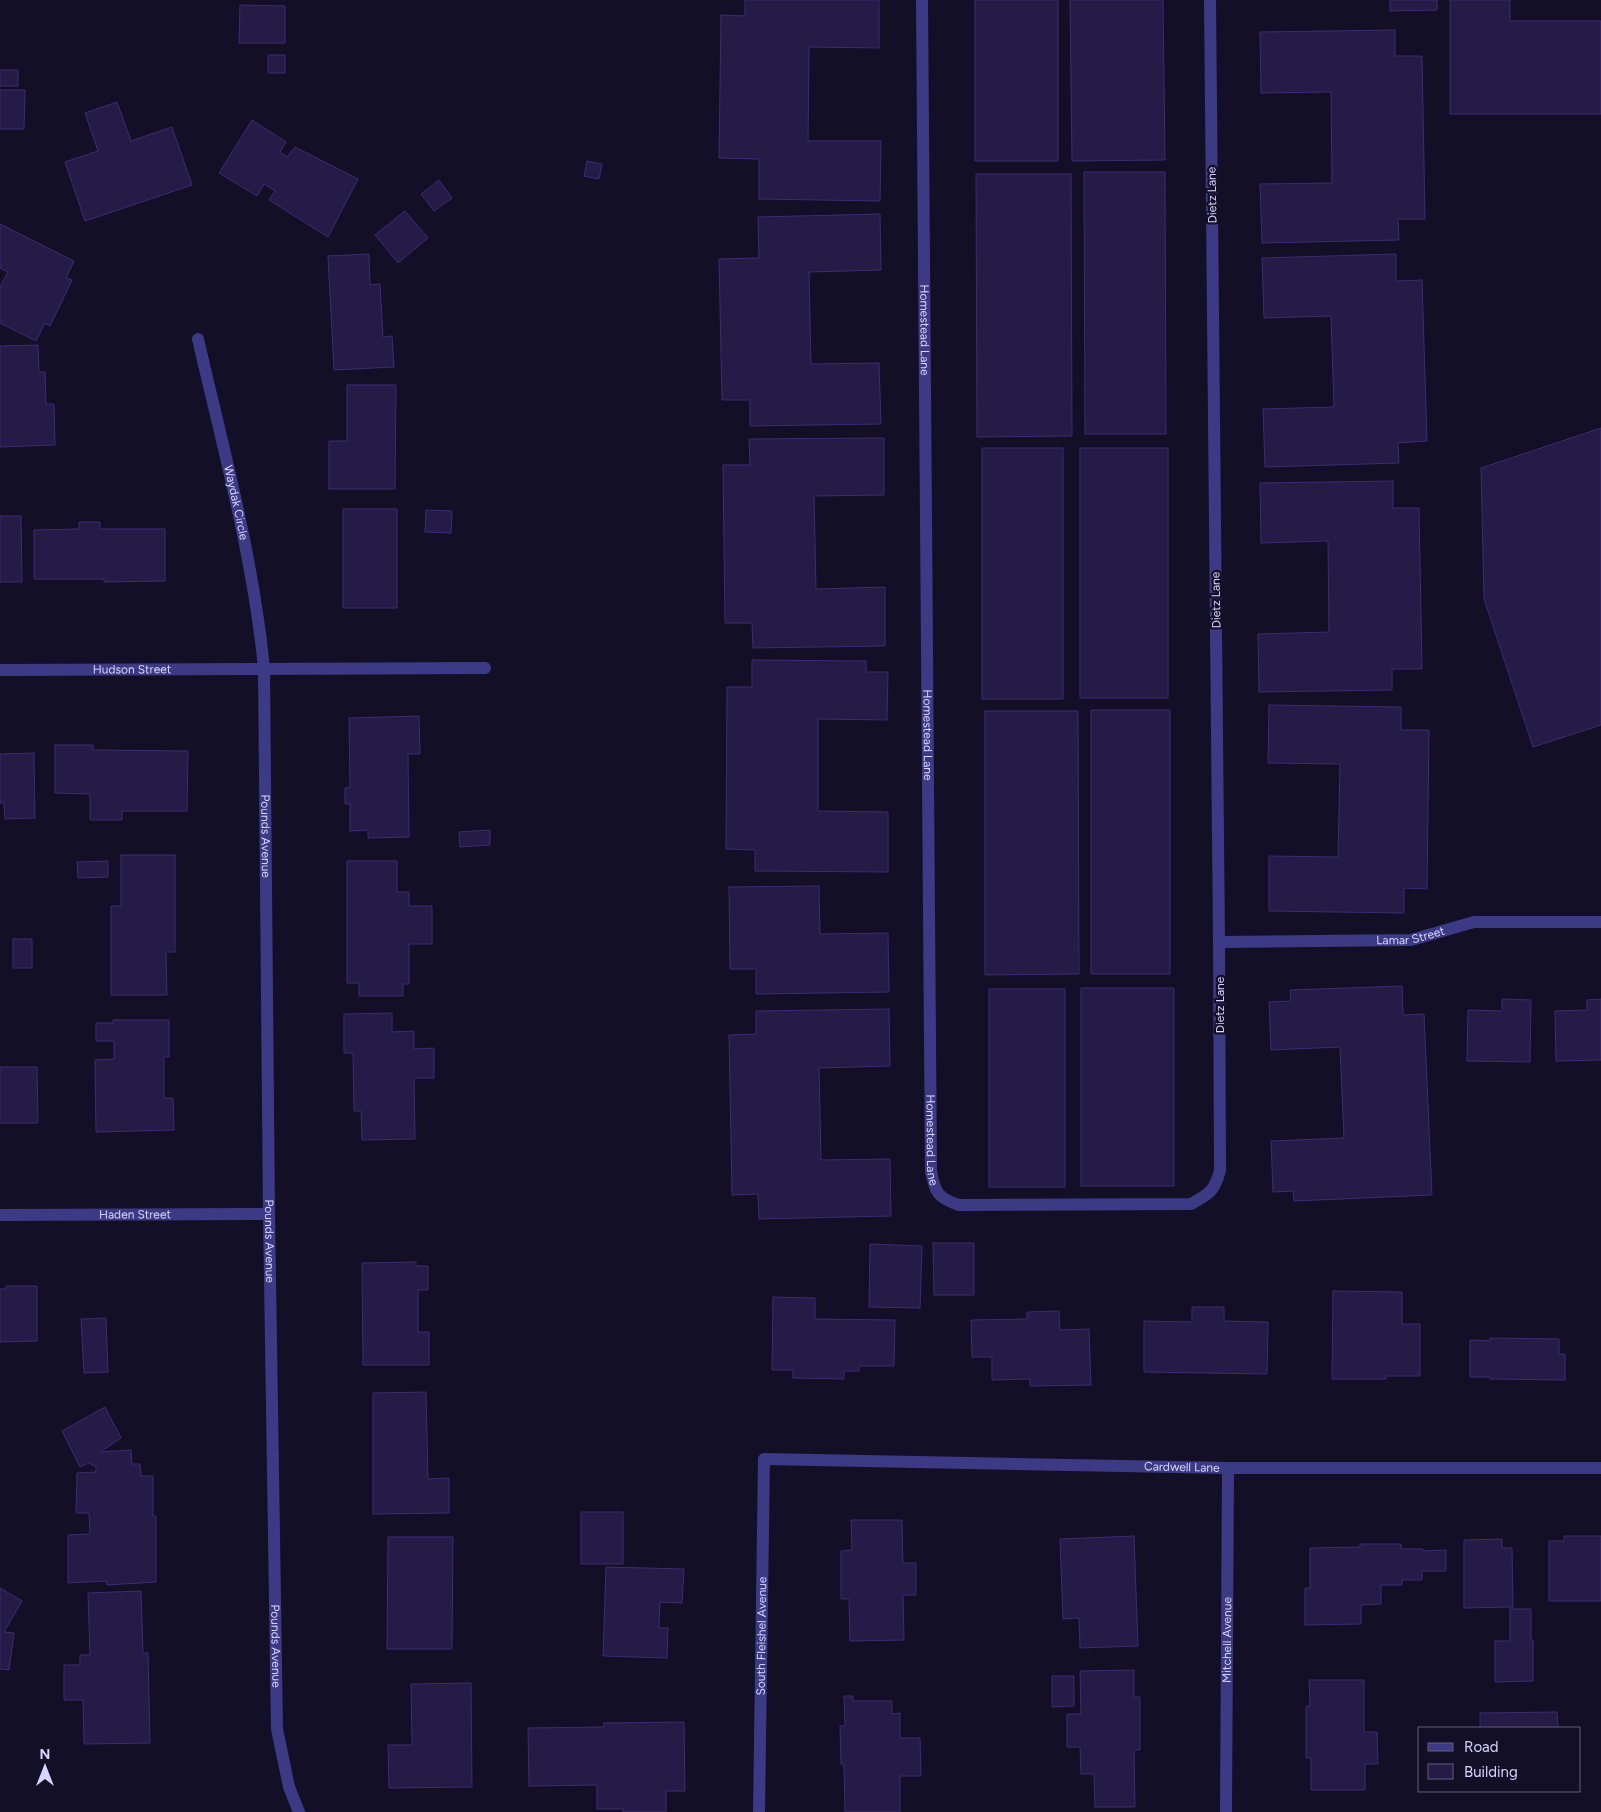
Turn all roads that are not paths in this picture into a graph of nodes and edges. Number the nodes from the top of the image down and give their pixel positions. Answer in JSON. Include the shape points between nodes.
{"nodes":[{"id":1,"x":922,"y":0,"type":"edge"},
{"id":2,"x":1210,"y":0,"type":"edge"},
{"id":3,"x":198,"y":339,"type":"dead end"},
{"id":4,"x":264,"y":668,"type":"junction"},
{"id":5,"x":485,"y":668,"type":"dead end"},
{"id":6,"x":0,"y":670,"type":"edge"},
{"id":7,"x":1601,"y":922,"type":"edge"},
{"id":8,"x":1219,"y":942,"type":"junction"},
{"id":9,"x":1207,"y":1196,"type":"joint"},
{"id":10,"x":269,"y":1214,"type":"junction"},
{"id":11,"x":0,"y":1215,"type":"edge"},
{"id":12,"x":764,"y":1459,"type":"joint"},
{"id":13,"x":1228,"y":1468,"type":"junction"},
{"id":14,"x":1601,"y":1468,"type":"edge"},
{"id":15,"x":299,"y":1812,"type":"edge"},
{"id":16,"x":760,"y":1812,"type":"edge"},
{"id":17,"x":1226,"y":1812,"type":"edge"}],
"edges":[{"from":1,"to":9,"type":"street","name":"Homestead Lane","via":[[931,1162],[934,1188],[945,1200],[959,1205],[1173,1205],[1191,1204]]},
{"from":2,"to":8,"type":"street","name":"Dietz Lane"},
{"from":3,"to":4,"type":"street","name":"Waydak Circle","via":[[250,564]]},
{"from":4,"to":5,"type":"street","name":"Hudson Street"},
{"from":4,"to":6,"type":"street","name":"Hudson Street"},
{"from":4,"to":10,"type":"street","name":"Pounds Avenue"},
{"from":7,"to":8,"type":"street","name":"Lamar Street","via":[[1474,922],[1411,940]]},
{"from":8,"to":9,"type":"street","name":"Dietz Lane","via":[[1220,1170],[1216,1185]]},
{"from":10,"to":11,"type":"street","name":"Haden Street"},
{"from":10,"to":15,"type":"street","name":"Pounds Avenue","via":[[277,1729],[289,1787]]},
{"from":12,"to":13,"type":"street","name":"Cardwell Lane"},
{"from":12,"to":16,"type":"street","name":"South Fleishel Avenue"},
{"from":13,"to":14,"type":"street","name":"Cardwell Lane"},
{"from":13,"to":17,"type":"street","name":"Mitchell Avenue"}]}
